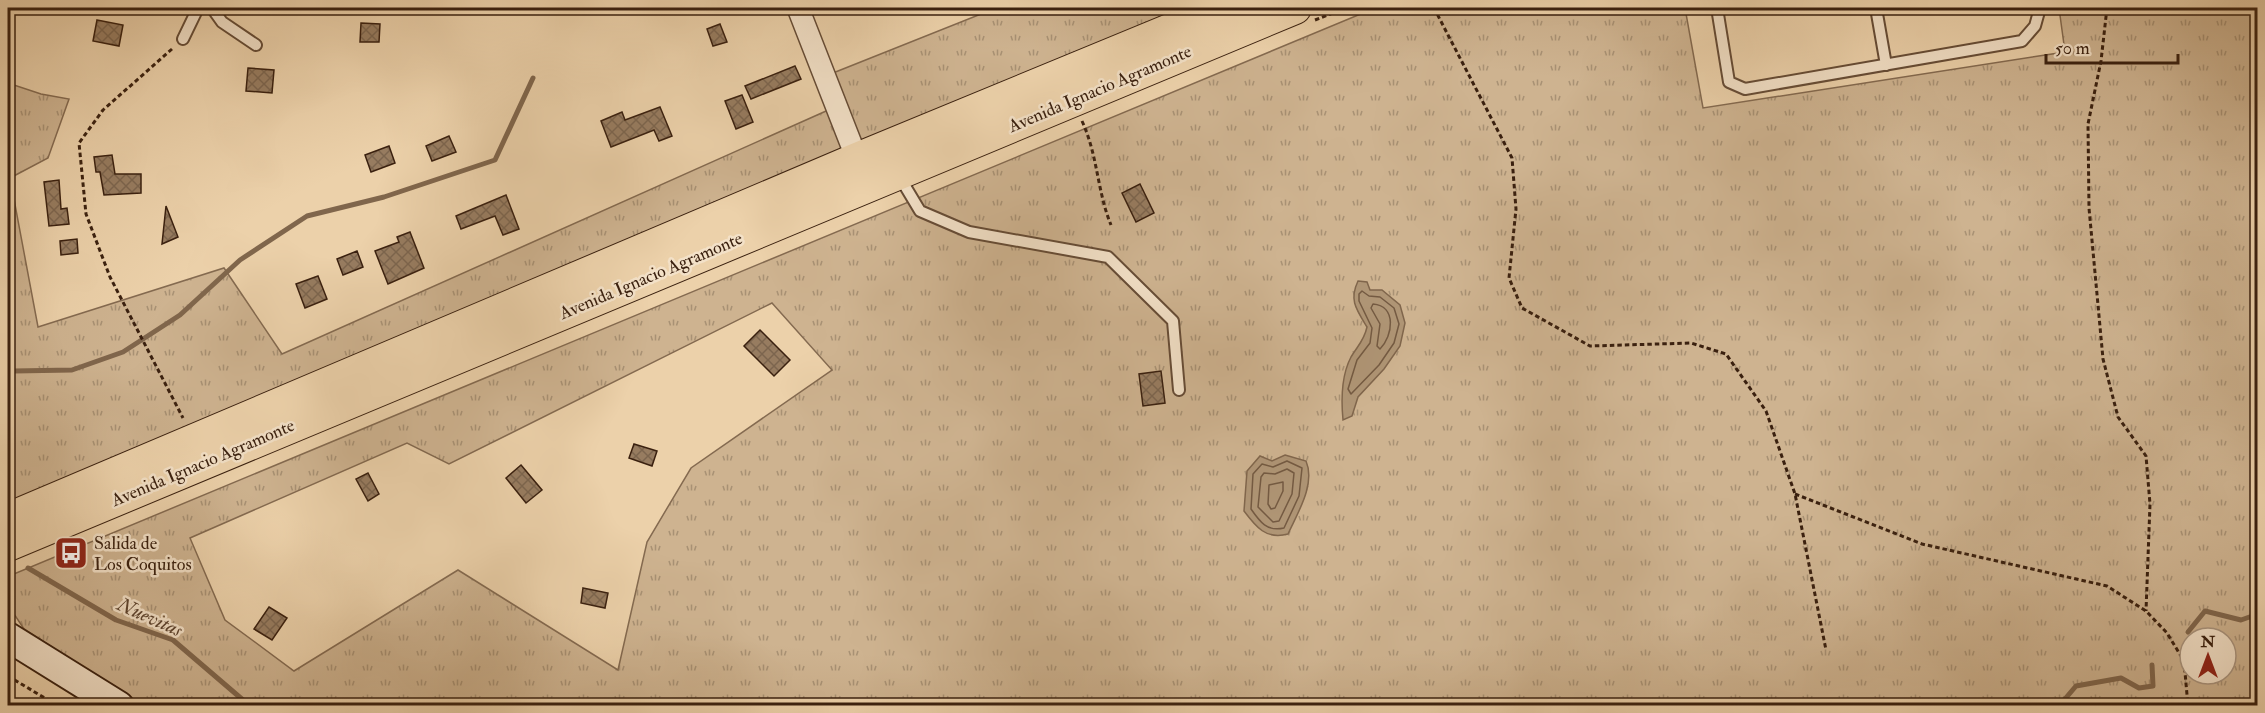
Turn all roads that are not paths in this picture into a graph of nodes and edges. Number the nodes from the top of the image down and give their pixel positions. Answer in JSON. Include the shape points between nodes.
{"nodes":[{"id":1,"x":198,"y":8,"type":"edge"},
{"id":2,"x":212,"y":8,"type":"edge"},
{"id":3,"x":798,"y":8,"type":"edge"},
{"id":4,"x":1223,"y":8,"type":"edge"},
{"id":5,"x":1295,"y":8,"type":"edge"},
{"id":6,"x":1717,"y":8,"type":"edge"},
{"id":7,"x":1876,"y":8,"type":"edge"},
{"id":8,"x":2040,"y":8,"type":"edge"},
{"id":9,"x":183,"y":39,"type":"road end"},
{"id":10,"x":256,"y":45,"type":"dead end"},
{"id":11,"x":1886,"y":65,"type":"junction"},
{"id":12,"x":883,"y":161,"type":"junction"},
{"id":13,"x":1179,"y":390,"type":"dead end"},
{"id":14,"x":8,"y":519,"type":"edge"},
{"id":15,"x":8,"y":545,"type":"edge"},
{"id":16,"x":8,"y":637,"type":"edge"},
{"id":17,"x":8,"y":659,"type":"edge"},
{"id":18,"x":83,"y":705,"type":"edge"},
{"id":19,"x":120,"y":705,"type":"edge"}],
"edges":[{"from":1,"to":9,"type":"lane"},
{"from":2,"to":10,"type":"lane","via":[[222,22]]},
{"from":3,"to":12,"type":"street"},
{"from":4,"to":12,"type":"main road","name":"Avenida Ignacio Agramonte"},
{"from":5,"to":12,"type":"main road","name":"Avenida Ignacio Agramonte","via":[[1072,101]]},
{"from":6,"to":11,"type":"lane","via":[[1730,82],[1735,86],[1745,89]]},
{"from":7,"to":11,"type":"lane"},
{"from":8,"to":11,"type":"lane","via":[[2035,26],[2022,41]]},
{"from":12,"to":13,"type":"lane","via":[[920,211],[969,232],[1108,257],[1173,321]]},
{"from":12,"to":14,"type":"main road","name":"Avenida Ignacio Agramonte","via":[[194,438]]},
{"from":12,"to":15,"type":"main road","name":"Avenida Ignacio Agramonte"},
{"from":16,"to":19,"type":"street"},
{"from":17,"to":18,"type":"street"}]}
